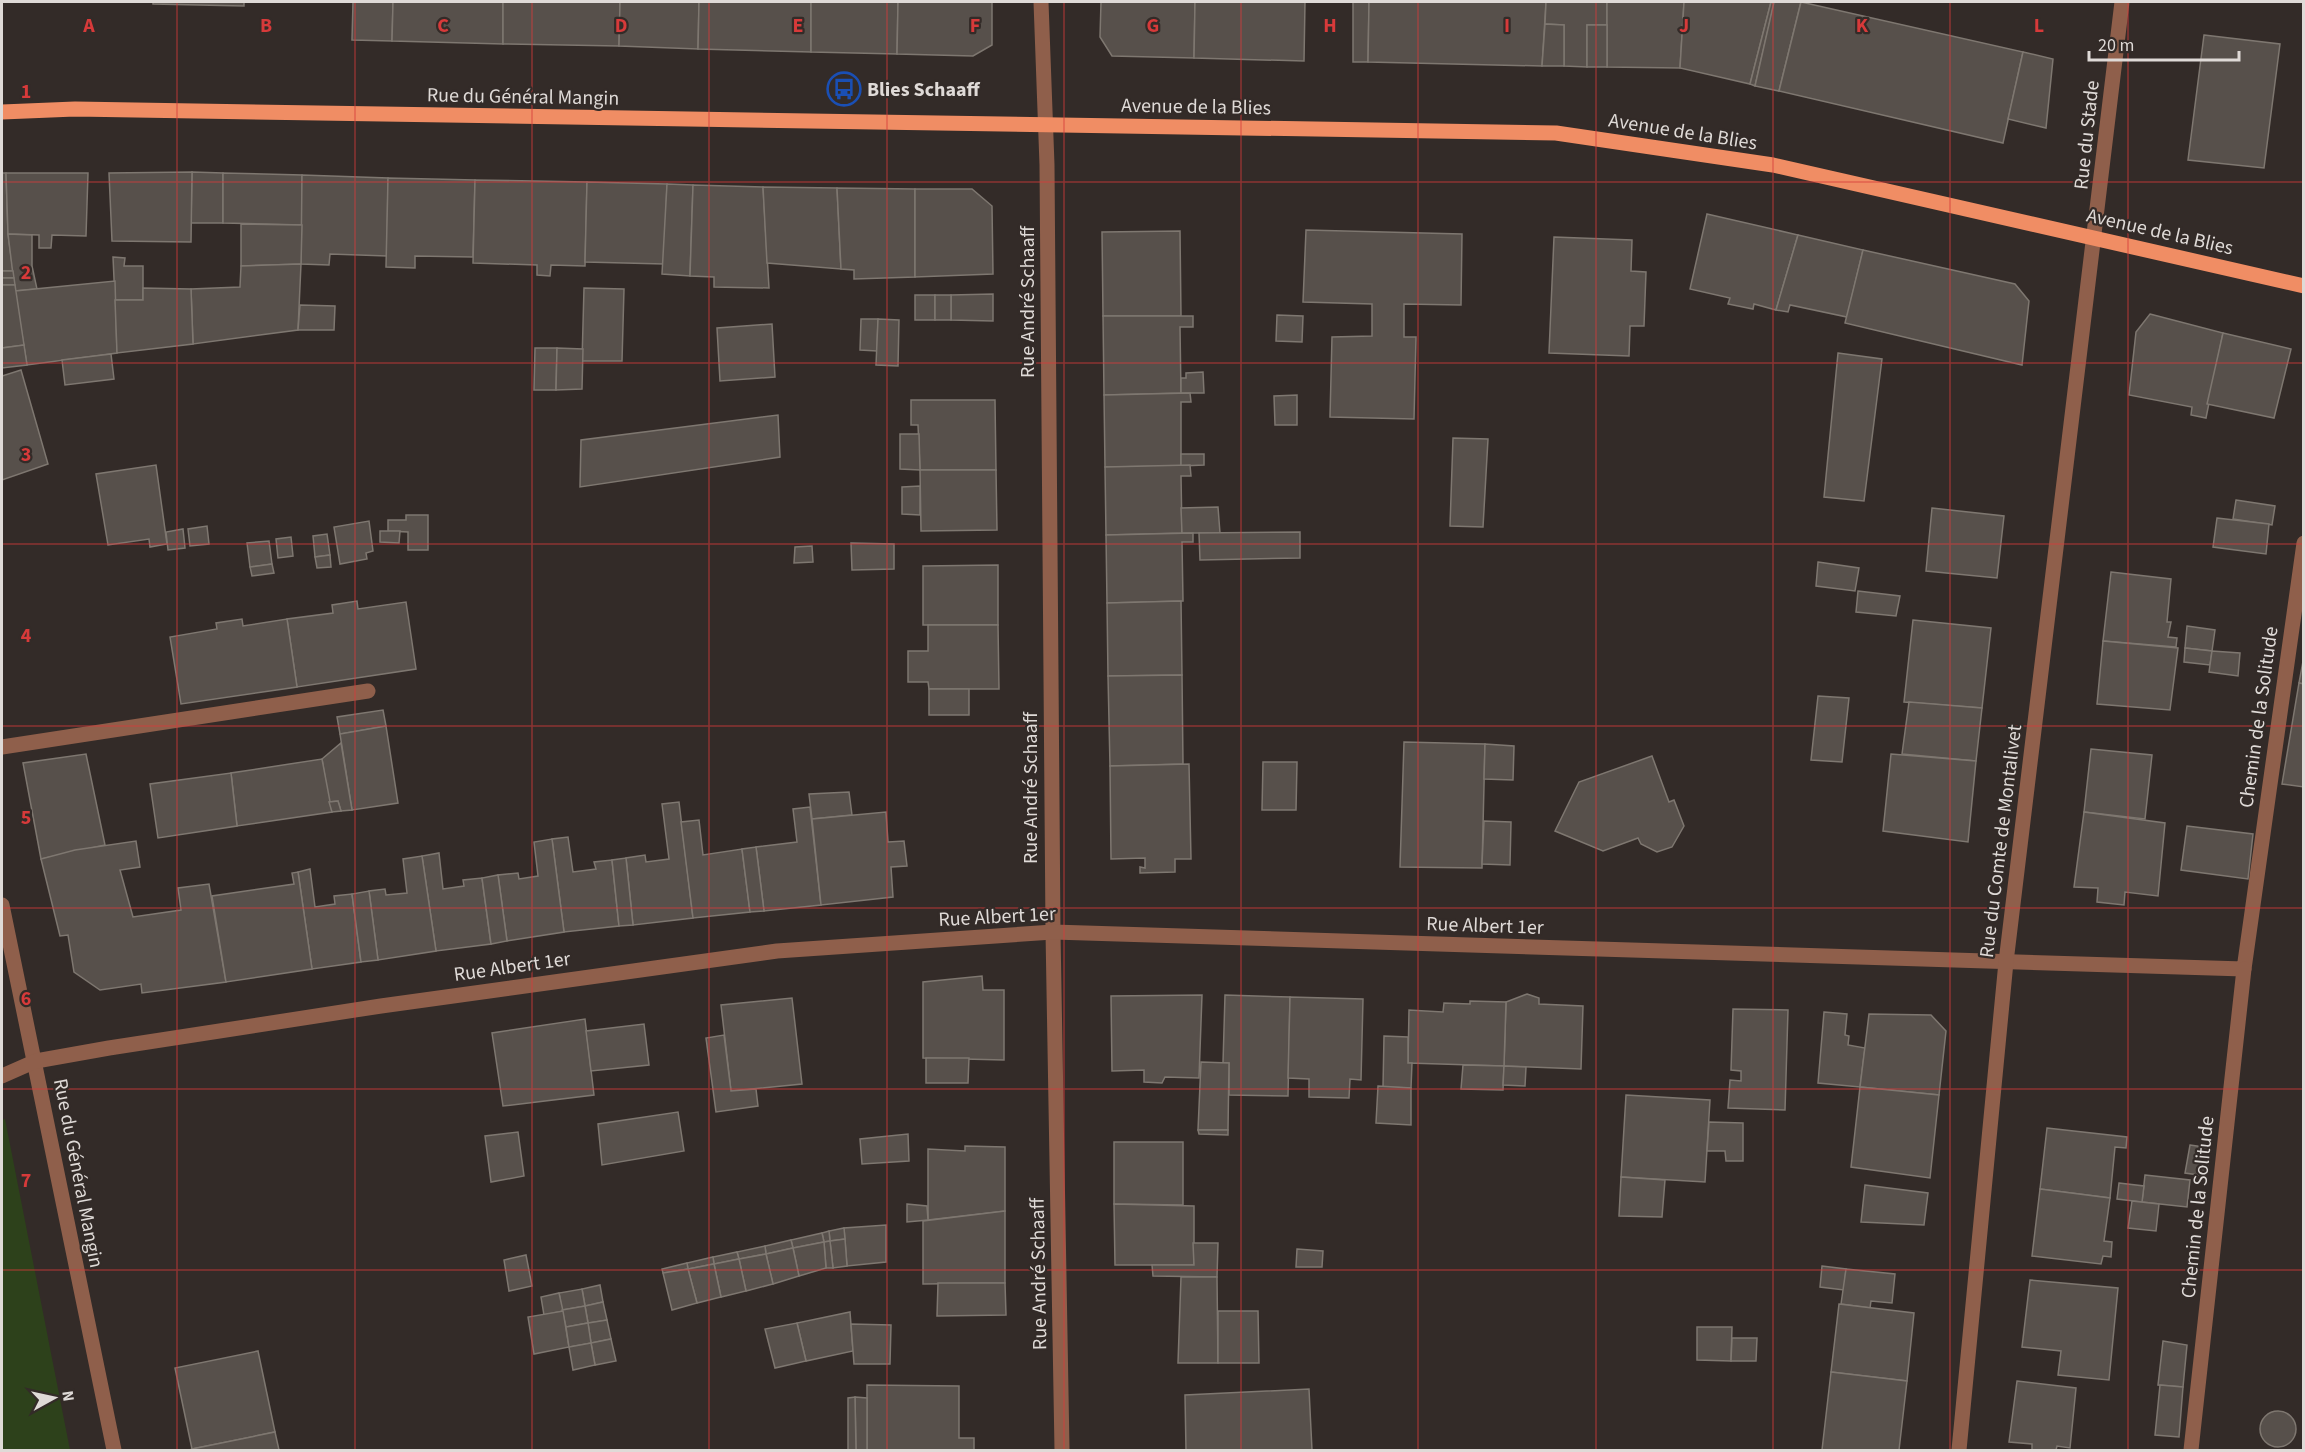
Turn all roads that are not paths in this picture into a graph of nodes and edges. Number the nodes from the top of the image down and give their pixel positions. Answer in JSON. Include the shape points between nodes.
{"nodes":[{"id":1,"x":1041,"y":2,"type":"edge"},
{"id":2,"x":2122,"y":2,"type":"edge"},
{"id":3,"x":2,"y":112,"type":"edge"},
{"id":4,"x":1044,"y":125,"type":"junction"},
{"id":5,"x":2096,"y":237,"type":"junction"},
{"id":6,"x":2304,"y":286,"type":"edge"},
{"id":7,"x":2304,"y":543,"type":"edge"},
{"id":8,"x":368,"y":691,"type":"dead end"},
{"id":9,"x":2,"y":747,"type":"edge"},
{"id":10,"x":2,"y":905,"type":"edge"},
{"id":11,"x":1053,"y":932,"type":"junction"},
{"id":12,"x":2006,"y":962,"type":"junction"},
{"id":13,"x":2244,"y":969,"type":"junction"},
{"id":14,"x":36,"y":1061,"type":"junction"},
{"id":15,"x":2,"y":1076,"type":"edge"},
{"id":16,"x":114,"y":1450,"type":"edge"},
{"id":17,"x":1062,"y":1450,"type":"edge"},
{"id":18,"x":1959,"y":1450,"type":"edge"},
{"id":19,"x":2191,"y":1450,"type":"edge"}],
"edges":[{"from":1,"to":4,"type":"street","name":"Rue André Schaaff"},
{"from":2,"to":5,"type":"street","name":"Rue du Stade"},
{"from":3,"to":4,"type":"main road","name":"Rue du Général Mangin","via":[[75,109]]},
{"from":4,"to":5,"type":"main road","name":"Avenue de la Blies","via":[[1556,133],[1773,165]]},
{"from":4,"to":11,"type":"street","name":"Rue André Schaaff"},
{"from":5,"to":6,"type":"main road","name":"Avenue de la Blies"},
{"from":5,"to":12,"type":"street","name":"Rue du Comte de Montalivet"},
{"from":7,"to":13,"type":"street","name":"Chemin de la Solitude"},
{"from":8,"to":9,"type":"street"},
{"from":10,"to":14,"type":"street","name":"Rue du Général Mangin"},
{"from":11,"to":12,"type":"street","name":"Rue Albert 1er"},
{"from":11,"to":14,"type":"street","name":"Rue Albert 1er","via":[[777,951],[381,1006]]},
{"from":11,"to":17,"type":"street","name":"Rue André Schaaff"},
{"from":12,"to":13,"type":"street"},
{"from":12,"to":18,"type":"street","name":"Rue du Comte de Montalivet"},
{"from":13,"to":19,"type":"street","name":"Chemin de la Solitude"},
{"from":14,"to":15,"type":"street","name":"Rue Albert 1er"},
{"from":14,"to":16,"type":"street","name":"Rue du Général Mangin"}]}
